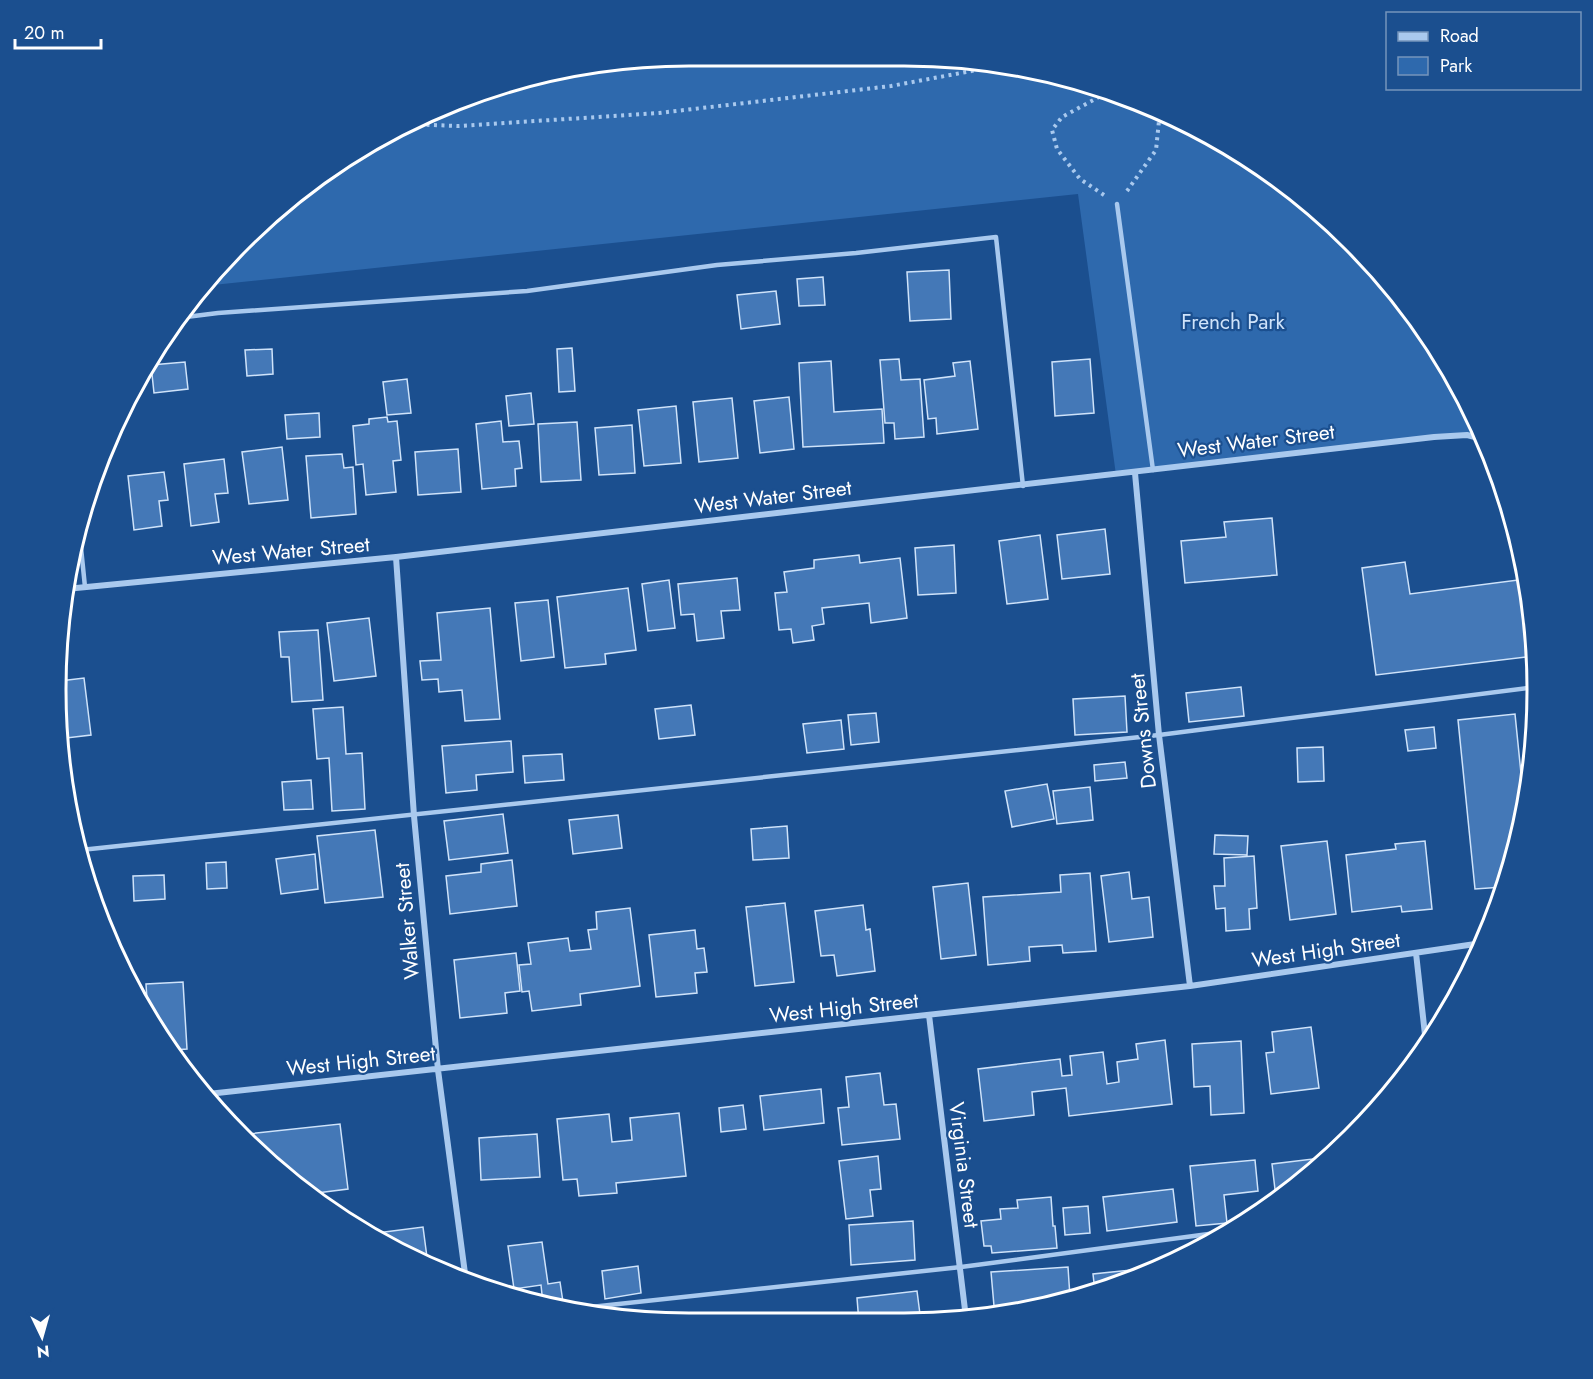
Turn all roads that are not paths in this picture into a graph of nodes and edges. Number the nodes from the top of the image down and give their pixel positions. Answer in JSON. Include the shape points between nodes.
{"nodes":[{"id":1,"x":1117,"y":204,"type":"road end"},
{"id":2,"x":190,"y":316,"type":"edge"},
{"id":3,"x":1474,"y":437,"type":"edge"},
{"id":4,"x":1153,"y":470,"type":"junction"},
{"id":5,"x":1135,"y":473,"type":"junction"},
{"id":6,"x":1023,"y":486,"type":"junction"},
{"id":7,"x":81,"y":552,"type":"edge"},
{"id":8,"x":396,"y":557,"type":"junction"},
{"id":9,"x":85,"y":587,"type":"junction"},
{"id":10,"x":74,"y":588,"type":"edge"},
{"id":11,"x":1527,"y":688,"type":"edge"},
{"id":12,"x":1159,"y":735,"type":"junction"},
{"id":13,"x":414,"y":816,"type":"junction"},
{"id":14,"x":87,"y":849,"type":"edge"},
{"id":15,"x":1472,"y":945,"type":"edge"},
{"id":16,"x":1416,"y":954,"type":"junction"},
{"id":17,"x":1190,"y":986,"type":"junction"},
{"id":18,"x":929,"y":1015,"type":"junction"},
{"id":19,"x":1425,"y":1032,"type":"edge"},
{"id":20,"x":438,"y":1070,"type":"junction"},
{"id":21,"x":215,"y":1093,"type":"edge"},
{"id":22,"x":1205,"y":1234,"type":"edge"},
{"id":23,"x":961,"y":1267,"type":"junction"},
{"id":24,"x":465,"y":1271,"type":"edge"},
{"id":25,"x":598,"y":1306,"type":"edge"},
{"id":26,"x":965,"y":1310,"type":"edge"}],
"edges":[{"from":1,"to":4,"type":"lane"},
{"from":2,"to":6,"type":"lane","via":[[526,291],[717,265],[996,237]]},
{"from":3,"to":4,"type":"street","name":"West Water Street","via":[[1434,437]]},
{"from":4,"to":5,"type":"street","name":"West Water Street"},
{"from":5,"to":6,"type":"street","name":"West Water Street"},
{"from":5,"to":12,"type":"street","name":"Downs Street"},
{"from":6,"to":8,"type":"street","name":"West Water Street"},
{"from":7,"to":9,"type":"lane"},
{"from":8,"to":9,"type":"street","name":"West Water Street"},
{"from":8,"to":13,"type":"street","name":"Walker Street"},
{"from":9,"to":10,"type":"street","name":"West Water Street"},
{"from":11,"to":12,"type":"lane"},
{"from":12,"to":13,"type":"lane"},
{"from":12,"to":17,"type":"street","name":"Downs Street"},
{"from":13,"to":14,"type":"lane"},
{"from":13,"to":20,"type":"street","name":"Walker Street"},
{"from":15,"to":16,"type":"street","name":"West High Street"},
{"from":16,"to":17,"type":"street","name":"West High Street"},
{"from":16,"to":19,"type":"street"},
{"from":17,"to":18,"type":"street","name":"West High Street"},
{"from":18,"to":20,"type":"street","name":"West High Street"},
{"from":18,"to":23,"type":"street","name":"Virginia Street"},
{"from":20,"to":21,"type":"street","name":"West High Street"},
{"from":20,"to":24,"type":"street","name":"Walker Street"},
{"from":22,"to":23,"type":"lane"},
{"from":23,"to":25,"type":"lane"},
{"from":23,"to":26,"type":"street","name":"Virginia Street"}]}
